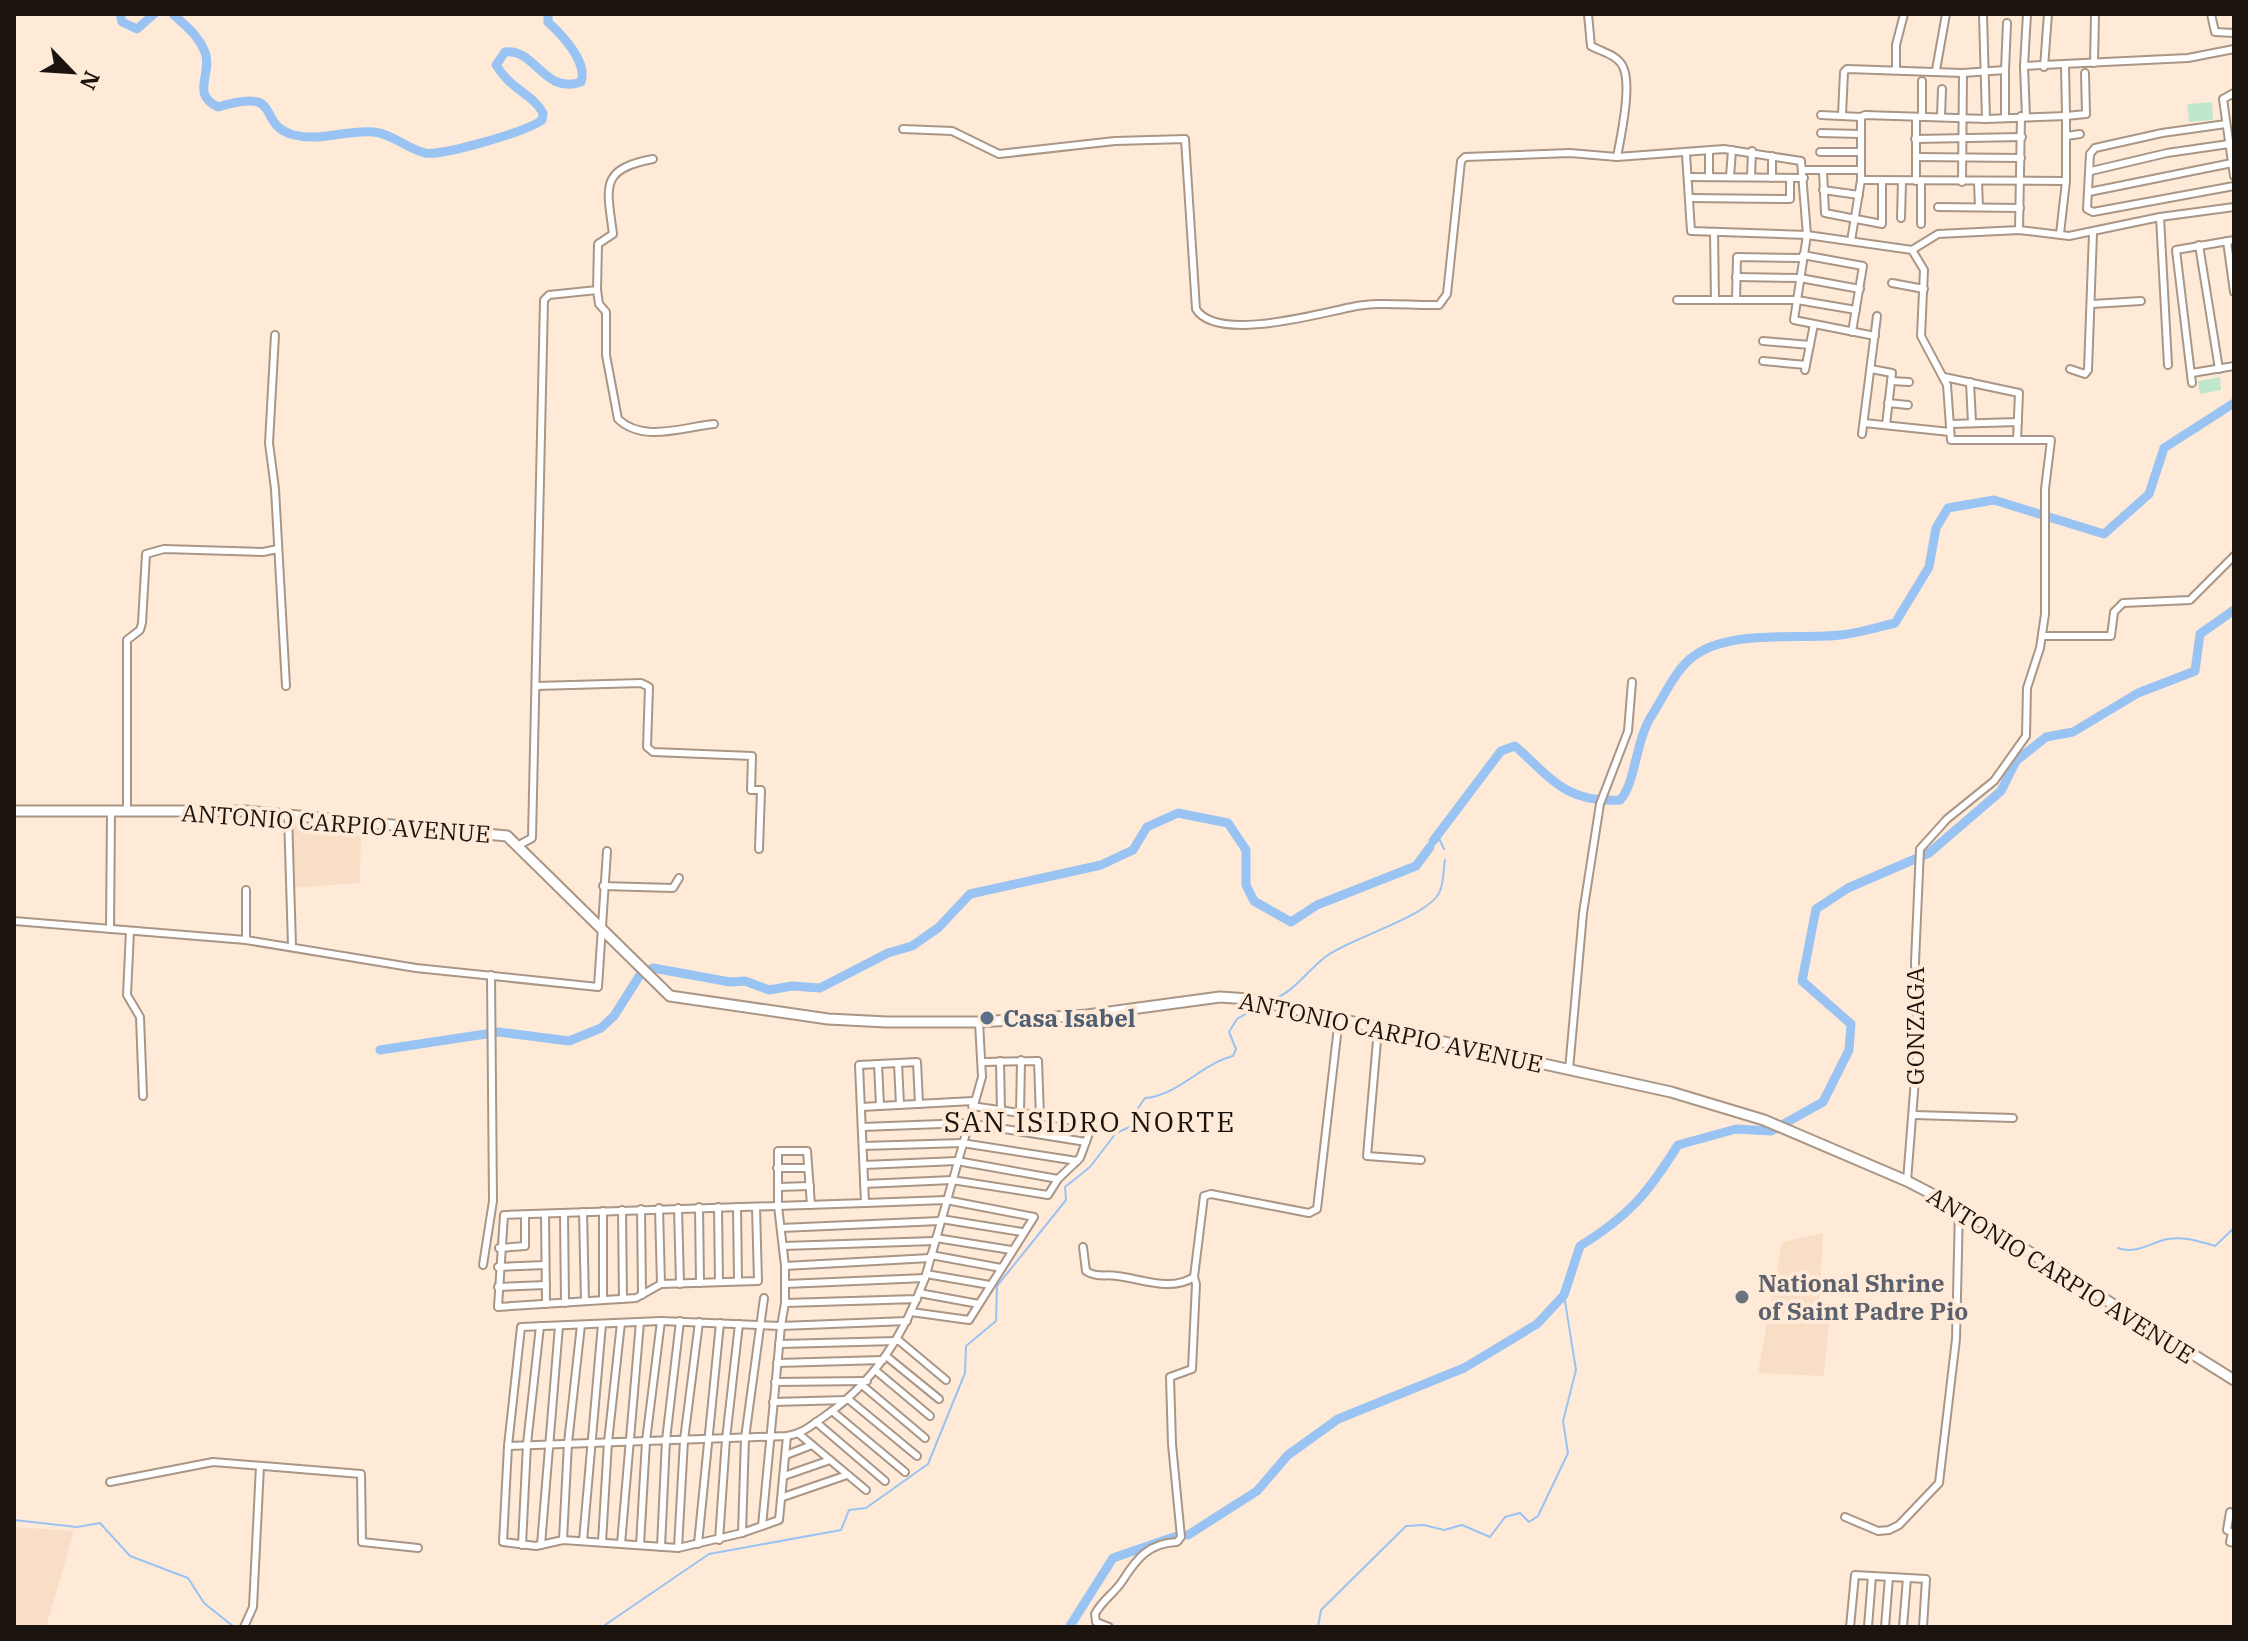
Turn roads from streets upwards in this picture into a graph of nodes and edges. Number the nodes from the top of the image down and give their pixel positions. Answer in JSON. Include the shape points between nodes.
{"nodes":[{"id":1,"x":1588,"y":14,"type":"edge"},
{"id":2,"x":1904,"y":14,"type":"edge"},
{"id":3,"x":1946,"y":14,"type":"edge"},
{"id":4,"x":1983,"y":14,"type":"edge"},
{"id":5,"x":2027,"y":14,"type":"edge"},
{"id":6,"x":2048,"y":14,"type":"edge"},
{"id":7,"x":2095,"y":14,"type":"edge"},
{"id":8,"x":2211,"y":14,"type":"edge"},
{"id":9,"x":2007,"y":23,"type":"dead end"},
{"id":10,"x":2234,"y":33,"type":"edge"},
{"id":11,"x":2234,"y":49,"type":"edge"},
{"id":12,"x":2094,"y":63,"type":"junction"},
{"id":13,"x":2024,"y":66,"type":"junction"},
{"id":14,"x":2065,"y":66,"type":"junction"},
{"id":15,"x":2044,"y":67,"type":"junction"},
{"id":16,"x":1896,"y":70,"type":"junction"},
{"id":17,"x":1936,"y":70,"type":"junction"},
{"id":18,"x":2005,"y":70,"type":"junction"},
{"id":19,"x":1984,"y":71,"type":"junction"},
{"id":20,"x":1963,"y":73,"type":"junction"},
{"id":21,"x":2085,"y":73,"type":"dead end"},
{"id":22,"x":1922,"y":81,"type":"dead end"},
{"id":23,"x":1942,"y":89,"type":"dead end"},
{"id":24,"x":2234,"y":93,"type":"edge"},
{"id":25,"x":1821,"y":115,"type":"dead end"},
{"id":26,"x":1842,"y":115,"type":"junction"},
{"id":27,"x":1941,"y":116,"type":"junction"},
{"id":28,"x":2066,"y":116,"type":"junction"},
{"id":29,"x":1861,"y":117,"type":"junction"},
{"id":30,"x":2024,"y":117,"type":"junction"},
{"id":31,"x":1919,"y":118,"type":"junction"},
{"id":32,"x":1964,"y":118,"type":"junction"},
{"id":33,"x":2005,"y":118,"type":"junction"},
{"id":34,"x":1986,"y":119,"type":"junction"},
{"id":35,"x":2226,"y":124,"type":"junction"},
{"id":36,"x":903,"y":129,"type":"dead end"},
{"id":37,"x":1821,"y":133,"type":"dead end"},
{"id":38,"x":1861,"y":134,"type":"junction"},
{"id":39,"x":2080,"y":134,"type":"dead end"},
{"id":40,"x":2066,"y":136,"type":"junction"},
{"id":41,"x":2022,"y":137,"type":"junction"},
{"id":42,"x":1963,"y":138,"type":"junction"},
{"id":43,"x":1915,"y":139,"type":"junction"},
{"id":44,"x":2229,"y":144,"type":"junction"},
{"id":45,"x":1732,"y":150,"type":"junction"},
{"id":46,"x":1752,"y":151,"type":"junction"},
{"id":47,"x":1709,"y":152,"type":"junction"},
{"id":48,"x":1820,"y":152,"type":"dead end"},
{"id":49,"x":1861,"y":152,"type":"junction"},
{"id":50,"x":1686,"y":154,"type":"junction"},
{"id":51,"x":1772,"y":156,"type":"junction"},
{"id":52,"x":1617,"y":157,"type":"junction"},
{"id":53,"x":1916,"y":157,"type":"junction"},
{"id":54,"x":1963,"y":157,"type":"junction"},
{"id":55,"x":2021,"y":158,"type":"junction"},
{"id":56,"x":653,"y":159,"type":"dead end"},
{"id":57,"x":2232,"y":163,"type":"junction"},
{"id":58,"x":1861,"y":170,"type":"junction"},
{"id":59,"x":1823,"y":171,"type":"junction"},
{"id":60,"x":2091,"y":171,"type":"junction"},
{"id":61,"x":1803,"y":174,"type":"junction"},
{"id":62,"x":2234,"y":176,"type":"edge"},
{"id":63,"x":1688,"y":177,"type":"junction"},
{"id":64,"x":1709,"y":177,"type":"junction"},
{"id":65,"x":1730,"y":177,"type":"junction"},
{"id":66,"x":1751,"y":177,"type":"junction"},
{"id":67,"x":1772,"y":178,"type":"junction"},
{"id":68,"x":1790,"y":178,"type":"junction"},
{"id":69,"x":1861,"y":180,"type":"junction"},
{"id":70,"x":1882,"y":181,"type":"junction"},
{"id":71,"x":1902,"y":181,"type":"junction"},
{"id":72,"x":2021,"y":181,"type":"junction"},
{"id":73,"x":2066,"y":181,"type":"junction"},
{"id":74,"x":1919,"y":182,"type":"junction"},
{"id":75,"x":1962,"y":182,"type":"junction"},
{"id":76,"x":1978,"y":182,"type":"junction"},
{"id":77,"x":2234,"y":186,"type":"edge"},
{"id":78,"x":1823,"y":190,"type":"junction"},
{"id":79,"x":2089,"y":192,"type":"junction"},
{"id":80,"x":1859,"y":195,"type":"junction"},
{"id":81,"x":1690,"y":198,"type":"junction"},
{"id":82,"x":1938,"y":207,"type":"dead end"},
{"id":83,"x":1979,"y":207,"type":"junction"},
{"id":84,"x":2234,"y":207,"type":"edge"},
{"id":85,"x":2020,"y":208,"type":"junction"},
{"id":86,"x":2160,"y":217,"type":"junction"},
{"id":87,"x":1901,"y":218,"type":"dead end"},
{"id":88,"x":1855,"y":219,"type":"junction"},
{"id":89,"x":1882,"y":224,"type":"junction"},
{"id":90,"x":1921,"y":224,"type":"dead end"},
{"id":91,"x":1893,"y":225,"type":"dead end"},
{"id":92,"x":2019,"y":230,"type":"junction"},
{"id":93,"x":1714,"y":232,"type":"junction"},
{"id":94,"x":2093,"y":233,"type":"junction"},
{"id":95,"x":2060,"y":234,"type":"junction"},
{"id":96,"x":1807,"y":235,"type":"junction"},
{"id":97,"x":1851,"y":241,"type":"junction"},
{"id":98,"x":2231,"y":241,"type":"edge"},
{"id":99,"x":2199,"y":245,"type":"junction"},
{"id":100,"x":1912,"y":250,"type":"junction"},
{"id":101,"x":1803,"y":256,"type":"junction"},
{"id":102,"x":1736,"y":277,"type":"junction"},
{"id":103,"x":1800,"y":278,"type":"junction"},
{"id":104,"x":1892,"y":283,"type":"dead end"},
{"id":105,"x":1860,"y":289,"type":"junction"},
{"id":106,"x":1924,"y":289,"type":"junction"},
{"id":107,"x":597,"y":290,"type":"junction"},
{"id":108,"x":2234,"y":292,"type":"edge"},
{"id":109,"x":1677,"y":300,"type":"dead end"},
{"id":110,"x":1715,"y":300,"type":"junction"},
{"id":111,"x":1736,"y":300,"type":"junction"},
{"id":112,"x":1797,"y":300,"type":"junction"},
{"id":113,"x":2141,"y":301,"type":"dead end"},
{"id":114,"x":2092,"y":304,"type":"junction"},
{"id":115,"x":1856,"y":310,"type":"junction"},
{"id":116,"x":1877,"y":316,"type":"dead end"},
{"id":117,"x":1814,"y":324,"type":"junction"},
{"id":118,"x":1852,"y":332,"type":"junction"},
{"id":119,"x":275,"y":335,"type":"dead end"},
{"id":120,"x":1875,"y":336,"type":"junction"},
{"id":121,"x":1763,"y":341,"type":"dead end"},
{"id":122,"x":1810,"y":345,"type":"junction"},
{"id":123,"x":1763,"y":361,"type":"dead end"},
{"id":124,"x":2168,"y":365,"type":"dead end"},
{"id":125,"x":2234,"y":366,"type":"edge"},
{"id":126,"x":1871,"y":369,"type":"junction"},
{"id":127,"x":2070,"y":369,"type":"dead end"},
{"id":128,"x":2219,"y":369,"type":"junction"},
{"id":129,"x":2192,"y":373,"type":"junction"},
{"id":130,"x":1944,"y":377,"type":"junction"},
{"id":131,"x":1891,"y":381,"type":"junction"},
{"id":132,"x":1909,"y":382,"type":"dead end"},
{"id":133,"x":1970,"y":382,"type":"junction"},
{"id":134,"x":2192,"y":383,"type":"dead end"},
{"id":135,"x":1888,"y":403,"type":"junction"},
{"id":136,"x":1908,"y":405,"type":"dead end"},
{"id":137,"x":2018,"y":422,"type":"junction"},
{"id":138,"x":1864,"y":423,"type":"junction"},
{"id":139,"x":1972,"y":423,"type":"junction"},
{"id":140,"x":714,"y":424,"type":"dead end"},
{"id":141,"x":1886,"y":425,"type":"junction"},
{"id":142,"x":1950,"y":428,"type":"junction"},
{"id":143,"x":1862,"y":434,"type":"dead end"},
{"id":144,"x":2017,"y":440,"type":"junction"},
{"id":145,"x":278,"y":549,"type":"junction"},
{"id":146,"x":2234,"y":556,"type":"edge"},
{"id":147,"x":2042,"y":636,"type":"junction"},
{"id":148,"x":1632,"y":682,"type":"dead end"},
{"id":149,"x":286,"y":686,"type":"dead end"},
{"id":150,"x":536,"y":686,"type":"junction"},
{"id":151,"x":14,"y":811,"type":"edge"},
{"id":152,"x":111,"y":811,"type":"junction"},
{"id":153,"x":127,"y":811,"type":"junction"},
{"id":154,"x":288,"y":815,"type":"junction"},
{"id":155,"x":519,"y":845,"type":"junction"},
{"id":156,"x":759,"y":849,"type":"dead end"},
{"id":157,"x":607,"y":851,"type":"dead end"},
{"id":158,"x":679,"y":878,"type":"dead end"},
{"id":159,"x":603,"y":886,"type":"junction"},
{"id":160,"x":246,"y":890,"type":"dead end"},
{"id":161,"x":14,"y":921,"type":"edge"},
{"id":162,"x":110,"y":929,"type":"junction"},
{"id":163,"x":601,"y":929,"type":"junction"},
{"id":164,"x":130,"y":931,"type":"junction"},
{"id":165,"x":246,"y":940,"type":"junction"},
{"id":166,"x":292,"y":946,"type":"junction"},
{"id":167,"x":491,"y":975,"type":"junction"},
{"id":168,"x":1339,"y":1018,"type":"junction"},
{"id":169,"x":979,"y":1022,"type":"junction"},
{"id":170,"x":1378,"y":1029,"type":"junction"},
{"id":171,"x":1021,"y":1060,"type":"junction"},
{"id":172,"x":1000,"y":1061,"type":"junction"},
{"id":173,"x":983,"y":1062,"type":"junction"},
{"id":174,"x":898,"y":1063,"type":"junction"},
{"id":175,"x":878,"y":1064,"type":"junction"},
{"id":176,"x":1569,"y":1070,"type":"junction"},
{"id":177,"x":143,"y":1096,"type":"dead end"},
{"id":178,"x":919,"y":1104,"type":"junction"},
{"id":179,"x":972,"y":1104,"type":"junction"},
{"id":180,"x":900,"y":1105,"type":"junction"},
{"id":181,"x":880,"y":1106,"type":"junction"},
{"id":182,"x":861,"y":1107,"type":"junction"},
{"id":183,"x":1001,"y":1111,"type":"junction"},
{"id":184,"x":1020,"y":1114,"type":"junction"},
{"id":185,"x":1914,"y":1115,"type":"junction"},
{"id":186,"x":1040,"y":1117,"type":"junction"},
{"id":187,"x":2013,"y":1118,"type":"dead end"},
{"id":188,"x":967,"y":1123,"type":"junction"},
{"id":189,"x":862,"y":1127,"type":"junction"},
{"id":190,"x":1086,"y":1142,"type":"junction"},
{"id":191,"x":962,"y":1143,"type":"junction"},
{"id":192,"x":863,"y":1146,"type":"junction"},
{"id":193,"x":1421,"y":1160,"type":"dead end"},
{"id":194,"x":957,"y":1161,"type":"junction"},
{"id":195,"x":1077,"y":1161,"type":"junction"},
{"id":196,"x":864,"y":1165,"type":"junction"},
{"id":197,"x":777,"y":1168,"type":"junction"},
{"id":198,"x":808,"y":1168,"type":"junction"},
{"id":199,"x":1058,"y":1179,"type":"junction"},
{"id":200,"x":952,"y":1180,"type":"junction"},
{"id":201,"x":1907,"y":1181,"type":"junction"},
{"id":202,"x":864,"y":1184,"type":"junction"},
{"id":203,"x":810,"y":1186,"type":"junction"},
{"id":204,"x":778,"y":1187,"type":"junction"},
{"id":205,"x":946,"y":1200,"type":"junction"},
{"id":206,"x":865,"y":1203,"type":"junction"},
{"id":207,"x":811,"y":1205,"type":"junction"},
{"id":208,"x":778,"y":1206,"type":"junction"},
{"id":209,"x":699,"y":1207,"type":"junction"},
{"id":210,"x":718,"y":1207,"type":"junction"},
{"id":211,"x":737,"y":1207,"type":"junction"},
{"id":212,"x":756,"y":1207,"type":"junction"},
{"id":213,"x":659,"y":1208,"type":"junction"},
{"id":214,"x":678,"y":1208,"type":"junction"},
{"id":215,"x":1959,"y":1208,"type":"junction"},
{"id":216,"x":641,"y":1209,"type":"junction"},
{"id":217,"x":622,"y":1210,"type":"junction"},
{"id":218,"x":603,"y":1211,"type":"junction"},
{"id":219,"x":583,"y":1212,"type":"junction"},
{"id":220,"x":564,"y":1213,"type":"junction"},
{"id":221,"x":545,"y":1214,"type":"junction"},
{"id":222,"x":525,"y":1215,"type":"junction"},
{"id":223,"x":940,"y":1220,"type":"junction"},
{"id":224,"x":781,"y":1228,"type":"junction"},
{"id":225,"x":1022,"y":1232,"type":"junction"},
{"id":226,"x":935,"y":1239,"type":"junction"},
{"id":227,"x":783,"y":1246,"type":"junction"},
{"id":228,"x":1083,"y":1247,"type":"dead end"},
{"id":229,"x":499,"y":1248,"type":"junction"},
{"id":230,"x":1011,"y":1250,"type":"junction"},
{"id":231,"x":930,"y":1257,"type":"junction"},
{"id":232,"x":483,"y":1265,"type":"dead end"},
{"id":233,"x":545,"y":1265,"type":"junction"},
{"id":234,"x":785,"y":1266,"type":"junction"},
{"id":235,"x":498,"y":1267,"type":"junction"},
{"id":236,"x":1001,"y":1268,"type":"junction"},
{"id":237,"x":925,"y":1276,"type":"junction"},
{"id":238,"x":1194,"y":1277,"type":"junction"},
{"id":239,"x":738,"y":1281,"type":"junction"},
{"id":240,"x":719,"y":1282,"type":"junction"},
{"id":241,"x":700,"y":1283,"type":"junction"},
{"id":242,"x":661,"y":1284,"type":"junction"},
{"id":243,"x":680,"y":1284,"type":"junction"},
{"id":244,"x":786,"y":1284,"type":"junction"},
{"id":245,"x":546,"y":1285,"type":"junction"},
{"id":246,"x":990,"y":1285,"type":"junction"},
{"id":247,"x":498,"y":1287,"type":"junction"},
{"id":248,"x":642,"y":1295,"type":"junction"},
{"id":249,"x":918,"y":1296,"type":"junction"},
{"id":250,"x":764,"y":1298,"type":"dead end"},
{"id":251,"x":623,"y":1299,"type":"junction"},
{"id":252,"x":603,"y":1300,"type":"junction"},
{"id":253,"x":585,"y":1301,"type":"junction"},
{"id":254,"x":565,"y":1303,"type":"junction"},
{"id":255,"x":785,"y":1303,"type":"junction"},
{"id":256,"x":546,"y":1304,"type":"junction"},
{"id":257,"x":979,"y":1304,"type":"junction"},
{"id":258,"x":911,"y":1312,"type":"junction"},
{"id":259,"x":661,"y":1321,"type":"junction"},
{"id":260,"x":680,"y":1321,"type":"junction"},
{"id":261,"x":907,"y":1321,"type":"junction"},
{"id":262,"x":640,"y":1322,"type":"junction"},
{"id":263,"x":699,"y":1322,"type":"junction"},
{"id":264,"x":621,"y":1323,"type":"junction"},
{"id":265,"x":720,"y":1323,"type":"junction"},
{"id":266,"x":602,"y":1324,"type":"junction"},
{"id":267,"x":739,"y":1324,"type":"junction"},
{"id":268,"x":581,"y":1325,"type":"junction"},
{"id":269,"x":760,"y":1325,"type":"junction"},
{"id":270,"x":540,"y":1326,"type":"junction"},
{"id":271,"x":559,"y":1326,"type":"junction"},
{"id":272,"x":781,"y":1326,"type":"junction"},
{"id":273,"x":897,"y":1340,"type":"junction"},
{"id":274,"x":779,"y":1344,"type":"junction"},
{"id":275,"x":885,"y":1358,"type":"junction"},
{"id":276,"x":777,"y":1363,"type":"junction"},
{"id":277,"x":875,"y":1370,"type":"junction"},
{"id":278,"x":946,"y":1380,"type":"dead end"},
{"id":279,"x":2234,"y":1380,"type":"edge"},
{"id":280,"x":775,"y":1382,"type":"junction"},
{"id":281,"x":864,"y":1383,"type":"junction"},
{"id":282,"x":939,"y":1399,"type":"dead end"},
{"id":283,"x":848,"y":1400,"type":"junction"},
{"id":284,"x":773,"y":1402,"type":"junction"},
{"id":285,"x":832,"y":1411,"type":"junction"},
{"id":286,"x":930,"y":1416,"type":"dead end"},
{"id":287,"x":816,"y":1422,"type":"junction"},
{"id":288,"x":799,"y":1434,"type":"junction"},
{"id":289,"x":787,"y":1436,"type":"junction"},
{"id":290,"x":769,"y":1437,"type":"junction"},
{"id":291,"x":745,"y":1438,"type":"junction"},
{"id":292,"x":925,"y":1438,"type":"dead end"},
{"id":293,"x":706,"y":1439,"type":"junction"},
{"id":294,"x":726,"y":1439,"type":"junction"},
{"id":295,"x":666,"y":1440,"type":"junction"},
{"id":296,"x":684,"y":1440,"type":"junction"},
{"id":297,"x":628,"y":1441,"type":"junction"},
{"id":298,"x":646,"y":1441,"type":"junction"},
{"id":299,"x":589,"y":1442,"type":"junction"},
{"id":300,"x":608,"y":1442,"type":"junction"},
{"id":301,"x":547,"y":1443,"type":"junction"},
{"id":302,"x":568,"y":1443,"type":"junction"},
{"id":303,"x":527,"y":1444,"type":"junction"},
{"id":304,"x":812,"y":1445,"type":"junction"},
{"id":305,"x":508,"y":1446,"type":"junction"},
{"id":306,"x":786,"y":1455,"type":"junction"},
{"id":307,"x":917,"y":1456,"type":"dead end"},
{"id":308,"x":830,"y":1460,"type":"junction"},
{"id":309,"x":260,"y":1466,"type":"junction"},
{"id":310,"x":905,"y":1472,"type":"dead end"},
{"id":311,"x":847,"y":1475,"type":"junction"},
{"id":312,"x":784,"y":1476,"type":"junction"},
{"id":313,"x":885,"y":1481,"type":"dead end"},
{"id":314,"x":110,"y":1482,"type":"dead end"},
{"id":315,"x":866,"y":1490,"type":"dead end"},
{"id":316,"x":783,"y":1497,"type":"junction"},
{"id":317,"x":2230,"y":1512,"type":"dead end"},
{"id":318,"x":1845,"y":1517,"type":"dead end"},
{"id":319,"x":762,"y":1526,"type":"junction"},
{"id":320,"x":742,"y":1533,"type":"junction"},
{"id":321,"x":563,"y":1540,"type":"junction"},
{"id":322,"x":719,"y":1540,"type":"junction"},
{"id":323,"x":583,"y":1541,"type":"junction"},
{"id":324,"x":602,"y":1542,"type":"junction"},
{"id":325,"x":2234,"y":1543,"type":"edge"},
{"id":326,"x":621,"y":1544,"type":"junction"},
{"id":327,"x":698,"y":1544,"type":"junction"},
{"id":328,"x":522,"y":1545,"type":"junction"},
{"id":329,"x":541,"y":1545,"type":"junction"},
{"id":330,"x":640,"y":1545,"type":"junction"},
{"id":331,"x":661,"y":1547,"type":"junction"},
{"id":332,"x":418,"y":1548,"type":"dead end"},
{"id":333,"x":678,"y":1548,"type":"junction"},
{"id":334,"x":1872,"y":1576,"type":"junction"},
{"id":335,"x":1889,"y":1577,"type":"junction"},
{"id":336,"x":1907,"y":1578,"type":"junction"},
{"id":337,"x":244,"y":1627,"type":"edge"},
{"id":338,"x":1109,"y":1627,"type":"edge"},
{"id":339,"x":1850,"y":1627,"type":"edge"},
{"id":340,"x":1868,"y":1627,"type":"edge"},
{"id":341,"x":1885,"y":1627,"type":"edge"},
{"id":342,"x":1903,"y":1627,"type":"edge"},
{"id":343,"x":1923,"y":1627,"type":"edge"}],
"edges":[{"from":1,"to":52,"type":"street","via":[[1591,46],[1616,58],[1625,69]]},
{"from":2,"to":16,"type":"street"},
{"from":3,"to":17,"type":"street"},
{"from":4,"to":19,"type":"street"},
{"from":5,"to":13,"type":"street"},
{"from":6,"to":15,"type":"street"},
{"from":7,"to":12,"type":"street"},
{"from":8,"to":10,"type":"street","via":[[2215,32]]},
{"from":9,"to":18,"type":"street"},
{"from":11,"to":12,"type":"street","via":[[2188,58]]},
{"from":12,"to":14,"type":"street"},
{"from":13,"to":15,"type":"street"},
{"from":13,"to":30,"type":"street"},
{"from":14,"to":15,"type":"street"},
{"from":14,"to":28,"type":"street"},
{"from":16,"to":17,"type":"street"},
{"from":16,"to":26,"type":"street","via":[[1845,70]]},
{"from":17,"to":20,"type":"street"},
{"from":18,"to":19,"type":"street"},
{"from":18,"to":33,"type":"street"},
{"from":19,"to":20,"type":"street"},
{"from":19,"to":34,"type":"street"},
{"from":20,"to":32,"type":"street"},
{"from":21,"to":28,"type":"street","via":[[2086,114]]},
{"from":22,"to":31,"type":"street"},
{"from":23,"to":27,"type":"street"},
{"from":24,"to":35,"type":"street","via":[[2223,99]]},
{"from":25,"to":26,"type":"street"},
{"from":26,"to":29,"type":"street"},
{"from":27,"to":31,"type":"street"},
{"from":27,"to":32,"type":"street"},
{"from":28,"to":30,"type":"street"},
{"from":28,"to":40,"type":"street"},
{"from":29,"to":31,"type":"street"},
{"from":29,"to":38,"type":"street"},
{"from":30,"to":33,"type":"street"},
{"from":30,"to":41,"type":"street"},
{"from":31,"to":43,"type":"street"},
{"from":32,"to":34,"type":"street"},
{"from":32,"to":42,"type":"street"},
{"from":33,"to":34,"type":"street"},
{"from":35,"to":44,"type":"street"},
{"from":35,"to":60,"type":"street","via":[[2095,148]]},
{"from":36,"to":52,"type":"street","via":[[952,131],[999,154],[1185,139],[1196,309],[1214,320],[1252,326],[1351,307],[1439,305],[1447,294],[1465,157]]},
{"from":37,"to":38,"type":"street"},
{"from":38,"to":49,"type":"street"},
{"from":39,"to":40,"type":"street"},
{"from":40,"to":73,"type":"street"},
{"from":41,"to":42,"type":"street"},
{"from":41,"to":55,"type":"street"},
{"from":42,"to":43,"type":"street"},
{"from":42,"to":54,"type":"street"},
{"from":43,"to":53,"type":"street"},
{"from":44,"to":57,"type":"street"},
{"from":44,"to":60,"type":"street"},
{"from":45,"to":46,"type":"street"},
{"from":45,"to":47,"type":"street"},
{"from":45,"to":65,"type":"street"},
{"from":46,"to":51,"type":"street"},
{"from":46,"to":66,"type":"street"},
{"from":47,"to":50,"type":"street"},
{"from":47,"to":64,"type":"street"},
{"from":48,"to":49,"type":"street"},
{"from":49,"to":58,"type":"street"},
{"from":50,"to":52,"type":"street"},
{"from":50,"to":63,"type":"street"},
{"from":51,"to":61,"type":"street","via":[[1801,161]]},
{"from":51,"to":67,"type":"street"},
{"from":53,"to":54,"type":"street"},
{"from":53,"to":74,"type":"street"},
{"from":54,"to":55,"type":"street"},
{"from":54,"to":75,"type":"street"},
{"from":55,"to":72,"type":"street"},
{"from":56,"to":107,"type":"street","via":[[626,164],[610,179],[613,234],[598,244]]},
{"from":57,"to":62,"type":"street"},
{"from":57,"to":79,"type":"street"},
{"from":58,"to":59,"type":"street"},
{"from":58,"to":69,"type":"street"},
{"from":59,"to":61,"type":"street"},
{"from":59,"to":78,"type":"street"},
{"from":60,"to":79,"type":"street"},
{"from":61,"to":68,"type":"street"},
{"from":61,"to":96,"type":"street"},
{"from":63,"to":64,"type":"street"},
{"from":63,"to":81,"type":"street"},
{"from":64,"to":65,"type":"street"},
{"from":65,"to":66,"type":"street"},
{"from":66,"to":67,"type":"street"},
{"from":67,"to":68,"type":"street"},
{"from":68,"to":81,"type":"street","via":[[1790,199]]},
{"from":69,"to":70,"type":"street"},
{"from":69,"to":80,"type":"street"},
{"from":70,"to":71,"type":"street"},
{"from":70,"to":89,"type":"street"},
{"from":71,"to":74,"type":"street"},
{"from":71,"to":87,"type":"street"},
{"from":72,"to":73,"type":"street"},
{"from":72,"to":76,"type":"street"},
{"from":72,"to":85,"type":"street"},
{"from":73,"to":95,"type":"street"},
{"from":74,"to":75,"type":"street"},
{"from":74,"to":90,"type":"street"},
{"from":75,"to":76,"type":"street"},
{"from":76,"to":83,"type":"street"},
{"from":77,"to":79,"type":"street","via":[[2093,212],[2087,209]]},
{"from":78,"to":80,"type":"street"},
{"from":78,"to":88,"type":"street","via":[[1825,213]]},
{"from":80,"to":88,"type":"street"},
{"from":81,"to":93,"type":"street","via":[[1691,231]]},
{"from":82,"to":83,"type":"street"},
{"from":83,"to":85,"type":"street"},
{"from":84,"to":86,"type":"street"},
{"from":85,"to":92,"type":"street"},
{"from":86,"to":94,"type":"street"},
{"from":86,"to":124,"type":"street"},
{"from":88,"to":89,"type":"street"},
{"from":88,"to":97,"type":"street"},
{"from":89,"to":91,"type":"street"},
{"from":92,"to":95,"type":"street"},
{"from":92,"to":100,"type":"street","via":[[1938,234]]},
{"from":93,"to":96,"type":"street"},
{"from":93,"to":110,"type":"street"},
{"from":94,"to":95,"type":"street"},
{"from":94,"to":114,"type":"street"},
{"from":96,"to":97,"type":"street"},
{"from":96,"to":101,"type":"street"},
{"from":97,"to":100,"type":"street"},
{"from":98,"to":99,"type":"street"},
{"from":98,"to":108,"type":"street"},
{"from":99,"to":128,"type":"street"},
{"from":99,"to":129,"type":"street","via":[[2176,250]]},
{"from":100,"to":106,"type":"street","via":[[1924,270]]},
{"from":101,"to":102,"type":"street","via":[[1737,257]]},
{"from":101,"to":103,"type":"street"},
{"from":101,"to":105,"type":"street","via":[[1863,266]]},
{"from":102,"to":103,"type":"street"},
{"from":102,"to":111,"type":"street"},
{"from":103,"to":105,"type":"street"},
{"from":103,"to":112,"type":"street"},
{"from":104,"to":106,"type":"street"},
{"from":105,"to":115,"type":"street"},
{"from":106,"to":130,"type":"street","via":[[1921,336]]},
{"from":107,"to":140,"type":"street","via":[[606,312],[606,355],[618,419],[648,432]]},
{"from":107,"to":150,"type":"street","via":[[544,300]]},
{"from":109,"to":110,"type":"street"},
{"from":110,"to":111,"type":"street"},
{"from":111,"to":112,"type":"street"},
{"from":112,"to":115,"type":"street"},
{"from":112,"to":117,"type":"street","via":[[1794,320]]},
{"from":113,"to":114,"type":"street"},
{"from":114,"to":127,"type":"street","via":[[2088,370],[2085,374]]},
{"from":115,"to":118,"type":"street"},
{"from":116,"to":120,"type":"street"},
{"from":117,"to":118,"type":"street"},
{"from":117,"to":122,"type":"street"},
{"from":118,"to":120,"type":"street"},
{"from":119,"to":145,"type":"street","via":[[269,443]]},
{"from":120,"to":126,"type":"street"},
{"from":121,"to":122,"type":"street"},
{"from":122,"to":123,"type":"street","via":[[1806,368]]},
{"from":125,"to":128,"type":"street"},
{"from":126,"to":131,"type":"street","via":[[1892,373]]},
{"from":126,"to":138,"type":"street"},
{"from":128,"to":129,"type":"street"},
{"from":129,"to":134,"type":"street"},
{"from":130,"to":133,"type":"street"},
{"from":130,"to":142,"type":"street"},
{"from":131,"to":132,"type":"street"},
{"from":131,"to":135,"type":"street"},
{"from":133,"to":137,"type":"street","via":[[2019,393]]},
{"from":133,"to":139,"type":"street"},
{"from":135,"to":136,"type":"street"},
{"from":135,"to":141,"type":"street"},
{"from":137,"to":139,"type":"street"},
{"from":137,"to":144,"type":"street"},
{"from":138,"to":141,"type":"street"},
{"from":138,"to":143,"type":"street"},
{"from":139,"to":142,"type":"street"},
{"from":141,"to":142,"type":"street"},
{"from":142,"to":144,"type":"street","via":[[1951,440]]},
{"from":144,"to":147,"type":"street","via":[[2051,440]]},
{"from":145,"to":149,"type":"street"},
{"from":145,"to":153,"type":"street","via":[[164,549],[146,554],[142,623],[127,640]]},
{"from":146,"to":147,"type":"street","via":[[2190,600],[2123,603],[2114,612],[2111,636]]},
{"from":147,"to":185,"type":"street","name":"GONZAGA","via":[[2027,688],[2023,744],[1994,781],[1924,841],[1919,854]]},
{"from":148,"to":176,"type":"street","via":[[1628,731],[1600,804],[1583,913]]},
{"from":150,"to":155,"type":"street","via":[[532,838]]},
{"from":150,"to":156,"type":"street","via":[[641,683],[649,687],[647,747],[653,752],[752,756],[751,790],[761,790]]},
{"from":151,"to":152,"type":"street","name":"ANTONIO CARPIO AVENUE"},
{"from":152,"to":153,"type":"street","name":"ANTONIO CARPIO AVENUE"},
{"from":152,"to":162,"type":"street"},
{"from":153,"to":154,"type":"street","name":"ANTONIO CARPIO AVENUE"},
{"from":154,"to":155,"type":"street","name":"ANTONIO CARPIO AVENUE","via":[[479,831],[507,836]]},
{"from":154,"to":166,"type":"street"},
{"from":155,"to":163,"type":"street","name":"ANTONIO CARPIO AVENUE"},
{"from":157,"to":159,"type":"street"},
{"from":158,"to":159,"type":"street","via":[[673,888]]},
{"from":159,"to":163,"type":"street"},
{"from":160,"to":165,"type":"street"},
{"from":161,"to":162,"type":"street"},
{"from":162,"to":164,"type":"street"},
{"from":163,"to":167,"type":"street","via":[[598,987]]},
{"from":163,"to":169,"type":"street","name":"ANTONIO CARPIO AVENUE","via":[[670,996],[828,1019]]},
{"from":164,"to":165,"type":"street"},
{"from":164,"to":177,"type":"street","via":[[127,995],[140,1017]]},
{"from":165,"to":166,"type":"street"},
{"from":166,"to":167,"type":"street"},
{"from":167,"to":232,"type":"street","via":[[493,1201]]},
{"from":168,"to":169,"type":"street","name":"ANTONIO CARPIO AVENUE","via":[[1220,997],[1087,1015]]},
{"from":168,"to":170,"type":"street","name":"ANTONIO CARPIO AVENUE"},
{"from":168,"to":238,"type":"street","via":[[1317,1209],[1309,1213],[1204,1196]]},
{"from":169,"to":173,"type":"street"},
{"from":170,"to":176,"type":"street","name":"ANTONIO CARPIO AVENUE"},
{"from":170,"to":193,"type":"street","via":[[1367,1156]]},
{"from":171,"to":172,"type":"street"},
{"from":171,"to":184,"type":"street"},
{"from":171,"to":186,"type":"street","via":[[1039,1065]]},
{"from":172,"to":173,"type":"street"},
{"from":172,"to":183,"type":"street"},
{"from":173,"to":179,"type":"street"},
{"from":174,"to":175,"type":"street"},
{"from":174,"to":178,"type":"street","via":[[917,1062]]},
{"from":174,"to":180,"type":"street"},
{"from":175,"to":181,"type":"street"},
{"from":175,"to":182,"type":"street","via":[[859,1065]]},
{"from":176,"to":201,"type":"street","name":"ANTONIO CARPIO AVENUE","via":[[1671,1092],[1764,1120]]},
{"from":178,"to":179,"type":"street"},
{"from":178,"to":180,"type":"street"},
{"from":179,"to":183,"type":"street"},
{"from":179,"to":188,"type":"street"},
{"from":180,"to":181,"type":"street"},
{"from":181,"to":182,"type":"street"},
{"from":182,"to":189,"type":"street"},
{"from":183,"to":184,"type":"street"},
{"from":184,"to":186,"type":"street"},
{"from":185,"to":187,"type":"street"},
{"from":185,"to":201,"type":"street","name":"GONZAGA"},
{"from":186,"to":190,"type":"street","via":[[1089,1123]]},
{"from":188,"to":189,"type":"street"},
{"from":188,"to":190,"type":"street"},
{"from":188,"to":191,"type":"street"},
{"from":189,"to":192,"type":"street"},
{"from":190,"to":195,"type":"street"},
{"from":191,"to":192,"type":"street"},
{"from":191,"to":194,"type":"street"},
{"from":191,"to":195,"type":"street"},
{"from":192,"to":196,"type":"street"},
{"from":194,"to":196,"type":"street"},
{"from":194,"to":199,"type":"street"},
{"from":194,"to":200,"type":"street"},
{"from":195,"to":199,"type":"street"},
{"from":196,"to":202,"type":"street"},
{"from":197,"to":198,"type":"street"},
{"from":197,"to":198,"type":"street","via":[[778,1151],[805,1149]]},
{"from":197,"to":204,"type":"street"},
{"from":198,"to":203,"type":"street"},
{"from":199,"to":200,"type":"street","via":[[1047,1195]]},
{"from":200,"to":202,"type":"street"},
{"from":200,"to":205,"type":"street"},
{"from":201,"to":215,"type":"street","name":"ANTONIO CARPIO AVENUE"},
{"from":202,"to":206,"type":"street"},
{"from":203,"to":204,"type":"street"},
{"from":203,"to":207,"type":"street"},
{"from":204,"to":208,"type":"street"},
{"from":205,"to":206,"type":"street"},
{"from":205,"to":223,"type":"street"},
{"from":205,"to":225,"type":"street","via":[[1033,1214]]},
{"from":206,"to":207,"type":"street"},
{"from":207,"to":208,"type":"street"},
{"from":208,"to":212,"type":"street"},
{"from":208,"to":224,"type":"street"},
{"from":209,"to":210,"type":"street"},
{"from":209,"to":214,"type":"street"},
{"from":209,"to":241,"type":"street"},
{"from":210,"to":211,"type":"street"},
{"from":210,"to":240,"type":"street"},
{"from":211,"to":212,"type":"street"},
{"from":211,"to":239,"type":"street"},
{"from":212,"to":239,"type":"street","via":[[758,1281]]},
{"from":213,"to":214,"type":"street"},
{"from":213,"to":216,"type":"street"},
{"from":213,"to":242,"type":"street"},
{"from":214,"to":243,"type":"street"},
{"from":215,"to":279,"type":"street","name":"ANTONIO CARPIO AVENUE"},
{"from":215,"to":318,"type":"street","via":[[1956,1339],[1939,1483],[1889,1530],[1878,1531]]},
{"from":216,"to":217,"type":"street"},
{"from":216,"to":248,"type":"street"},
{"from":217,"to":218,"type":"street"},
{"from":217,"to":251,"type":"street"},
{"from":218,"to":219,"type":"street"},
{"from":218,"to":252,"type":"street"},
{"from":219,"to":220,"type":"street"},
{"from":219,"to":253,"type":"street"},
{"from":220,"to":221,"type":"street"},
{"from":220,"to":254,"type":"street"},
{"from":221,"to":222,"type":"street"},
{"from":221,"to":233,"type":"street"},
{"from":222,"to":229,"type":"street","via":[[501,1217]]},
{"from":222,"to":229,"type":"street","via":[[525,1246]]},
{"from":223,"to":224,"type":"street"},
{"from":223,"to":225,"type":"street"},
{"from":223,"to":226,"type":"street"},
{"from":224,"to":227,"type":"street"},
{"from":225,"to":230,"type":"street"},
{"from":226,"to":227,"type":"street"},
{"from":226,"to":230,"type":"street"},
{"from":226,"to":231,"type":"street"},
{"from":227,"to":234,"type":"street"},
{"from":228,"to":238,"type":"street","via":[[1086,1271],[1094,1276],[1160,1284]]},
{"from":229,"to":235,"type":"street"},
{"from":230,"to":236,"type":"street"},
{"from":231,"to":234,"type":"street"},
{"from":231,"to":236,"type":"street"},
{"from":231,"to":237,"type":"street"},
{"from":233,"to":235,"type":"street"},
{"from":233,"to":245,"type":"street"},
{"from":234,"to":244,"type":"street"},
{"from":235,"to":247,"type":"street"},
{"from":236,"to":246,"type":"street"},
{"from":237,"to":244,"type":"street"},
{"from":237,"to":246,"type":"street"},
{"from":237,"to":249,"type":"street"},
{"from":238,"to":338,"type":"street","via":[[1192,1369],[1170,1377],[1181,1537],[1130,1564],[1095,1614],[1096,1622]]},
{"from":239,"to":240,"type":"street"},
{"from":240,"to":241,"type":"street"},
{"from":241,"to":243,"type":"street"},
{"from":242,"to":243,"type":"street"},
{"from":242,"to":248,"type":"street"},
{"from":244,"to":255,"type":"street"},
{"from":245,"to":247,"type":"street"},
{"from":245,"to":256,"type":"street"},
{"from":246,"to":257,"type":"street"},
{"from":247,"to":256,"type":"street","via":[[498,1307]]},
{"from":248,"to":251,"type":"street"},
{"from":249,"to":255,"type":"street"},
{"from":249,"to":257,"type":"street"},
{"from":249,"to":258,"type":"street"},
{"from":250,"to":269,"type":"street"},
{"from":251,"to":252,"type":"street"},
{"from":252,"to":253,"type":"street"},
{"from":253,"to":254,"type":"street"},
{"from":254,"to":256,"type":"street"},
{"from":255,"to":272,"type":"street"},
{"from":257,"to":258,"type":"street","via":[[967,1321]]},
{"from":258,"to":261,"type":"street"},
{"from":259,"to":260,"type":"street"},
{"from":259,"to":262,"type":"street"},
{"from":259,"to":298,"type":"street"},
{"from":260,"to":263,"type":"street"},
{"from":260,"to":295,"type":"street"},
{"from":261,"to":272,"type":"street"},
{"from":261,"to":273,"type":"street"},
{"from":262,"to":264,"type":"street"},
{"from":262,"to":297,"type":"street"},
{"from":263,"to":265,"type":"street"},
{"from":263,"to":296,"type":"street"},
{"from":264,"to":266,"type":"street"},
{"from":264,"to":300,"type":"street"},
{"from":265,"to":267,"type":"street"},
{"from":265,"to":293,"type":"street"},
{"from":266,"to":268,"type":"street"},
{"from":266,"to":299,"type":"street"},
{"from":267,"to":269,"type":"street"},
{"from":267,"to":294,"type":"street"},
{"from":268,"to":271,"type":"street"},
{"from":268,"to":302,"type":"street"},
{"from":269,"to":272,"type":"street"},
{"from":269,"to":291,"type":"street"},
{"from":270,"to":271,"type":"street"},
{"from":270,"to":303,"type":"street"},
{"from":270,"to":305,"type":"street","via":[[520,1329]]},
{"from":271,"to":301,"type":"street"},
{"from":272,"to":274,"type":"street"},
{"from":273,"to":274,"type":"street"},
{"from":273,"to":275,"type":"street"},
{"from":273,"to":278,"type":"street"},
{"from":274,"to":276,"type":"street"},
{"from":275,"to":276,"type":"street"},
{"from":275,"to":277,"type":"street"},
{"from":275,"to":282,"type":"street"},
{"from":276,"to":280,"type":"street"},
{"from":277,"to":281,"type":"street"},
{"from":277,"to":286,"type":"street"},
{"from":280,"to":281,"type":"street"},
{"from":280,"to":284,"type":"street"},
{"from":281,"to":283,"type":"street"},
{"from":281,"to":292,"type":"street"},
{"from":283,"to":284,"type":"street"},
{"from":283,"to":285,"type":"street"},
{"from":283,"to":307,"type":"street"},
{"from":284,"to":290,"type":"street"},
{"from":285,"to":287,"type":"street"},
{"from":285,"to":310,"type":"street"},
{"from":287,"to":288,"type":"street"},
{"from":287,"to":313,"type":"street"},
{"from":288,"to":289,"type":"street"},
{"from":288,"to":304,"type":"street"},
{"from":289,"to":290,"type":"street"},
{"from":289,"to":306,"type":"street"},
{"from":290,"to":291,"type":"street"},
{"from":290,"to":319,"type":"street"},
{"from":291,"to":294,"type":"street"},
{"from":291,"to":320,"type":"street"},
{"from":293,"to":294,"type":"street"},
{"from":293,"to":296,"type":"street"},
{"from":293,"to":327,"type":"street"},
{"from":294,"to":322,"type":"street"},
{"from":295,"to":296,"type":"street"},
{"from":295,"to":298,"type":"street"},
{"from":295,"to":331,"type":"street"},
{"from":296,"to":333,"type":"street"},
{"from":297,"to":298,"type":"street"},
{"from":297,"to":300,"type":"street"},
{"from":297,"to":326,"type":"street"},
{"from":298,"to":330,"type":"street"},
{"from":299,"to":300,"type":"street"},
{"from":299,"to":302,"type":"street"},
{"from":299,"to":323,"type":"street"},
{"from":300,"to":324,"type":"street"},
{"from":301,"to":302,"type":"street"},
{"from":301,"to":303,"type":"street"},
{"from":301,"to":329,"type":"street"},
{"from":302,"to":321,"type":"street"},
{"from":303,"to":305,"type":"street"},
{"from":303,"to":328,"type":"street"},
{"from":304,"to":306,"type":"street"},
{"from":304,"to":308,"type":"street"},
{"from":305,"to":328,"type":"street","via":[[502,1540]]},
{"from":306,"to":312,"type":"street"},
{"from":308,"to":311,"type":"street"},
{"from":308,"to":312,"type":"street"},
{"from":309,"to":314,"type":"street","via":[[213,1462]]},
{"from":309,"to":332,"type":"street","via":[[361,1474],[362,1542]]},
{"from":309,"to":337,"type":"street","via":[[253,1607]]},
{"from":311,"to":315,"type":"street"},
{"from":311,"to":316,"type":"street"},
{"from":312,"to":316,"type":"street"},
{"from":316,"to":319,"type":"street","via":[[781,1518]]},
{"from":317,"to":325,"type":"street","via":[[2227,1530]]},
{"from":319,"to":320,"type":"street"},
{"from":320,"to":322,"type":"street"},
{"from":321,"to":323,"type":"street"},
{"from":321,"to":329,"type":"street"},
{"from":322,"to":327,"type":"street"},
{"from":323,"to":324,"type":"street"},
{"from":324,"to":326,"type":"street"},
{"from":326,"to":330,"type":"street"},
{"from":327,"to":333,"type":"street"},
{"from":328,"to":329,"type":"street"},
{"from":330,"to":331,"type":"street"},
{"from":331,"to":333,"type":"street"},
{"from":334,"to":335,"type":"street"},
{"from":334,"to":339,"type":"street","via":[[1855,1575]]},
{"from":334,"to":340,"type":"street"},
{"from":335,"to":336,"type":"street"},
{"from":335,"to":341,"type":"street"},
{"from":336,"to":342,"type":"street"},
{"from":336,"to":343,"type":"street","via":[[1926,1579]]}]}
